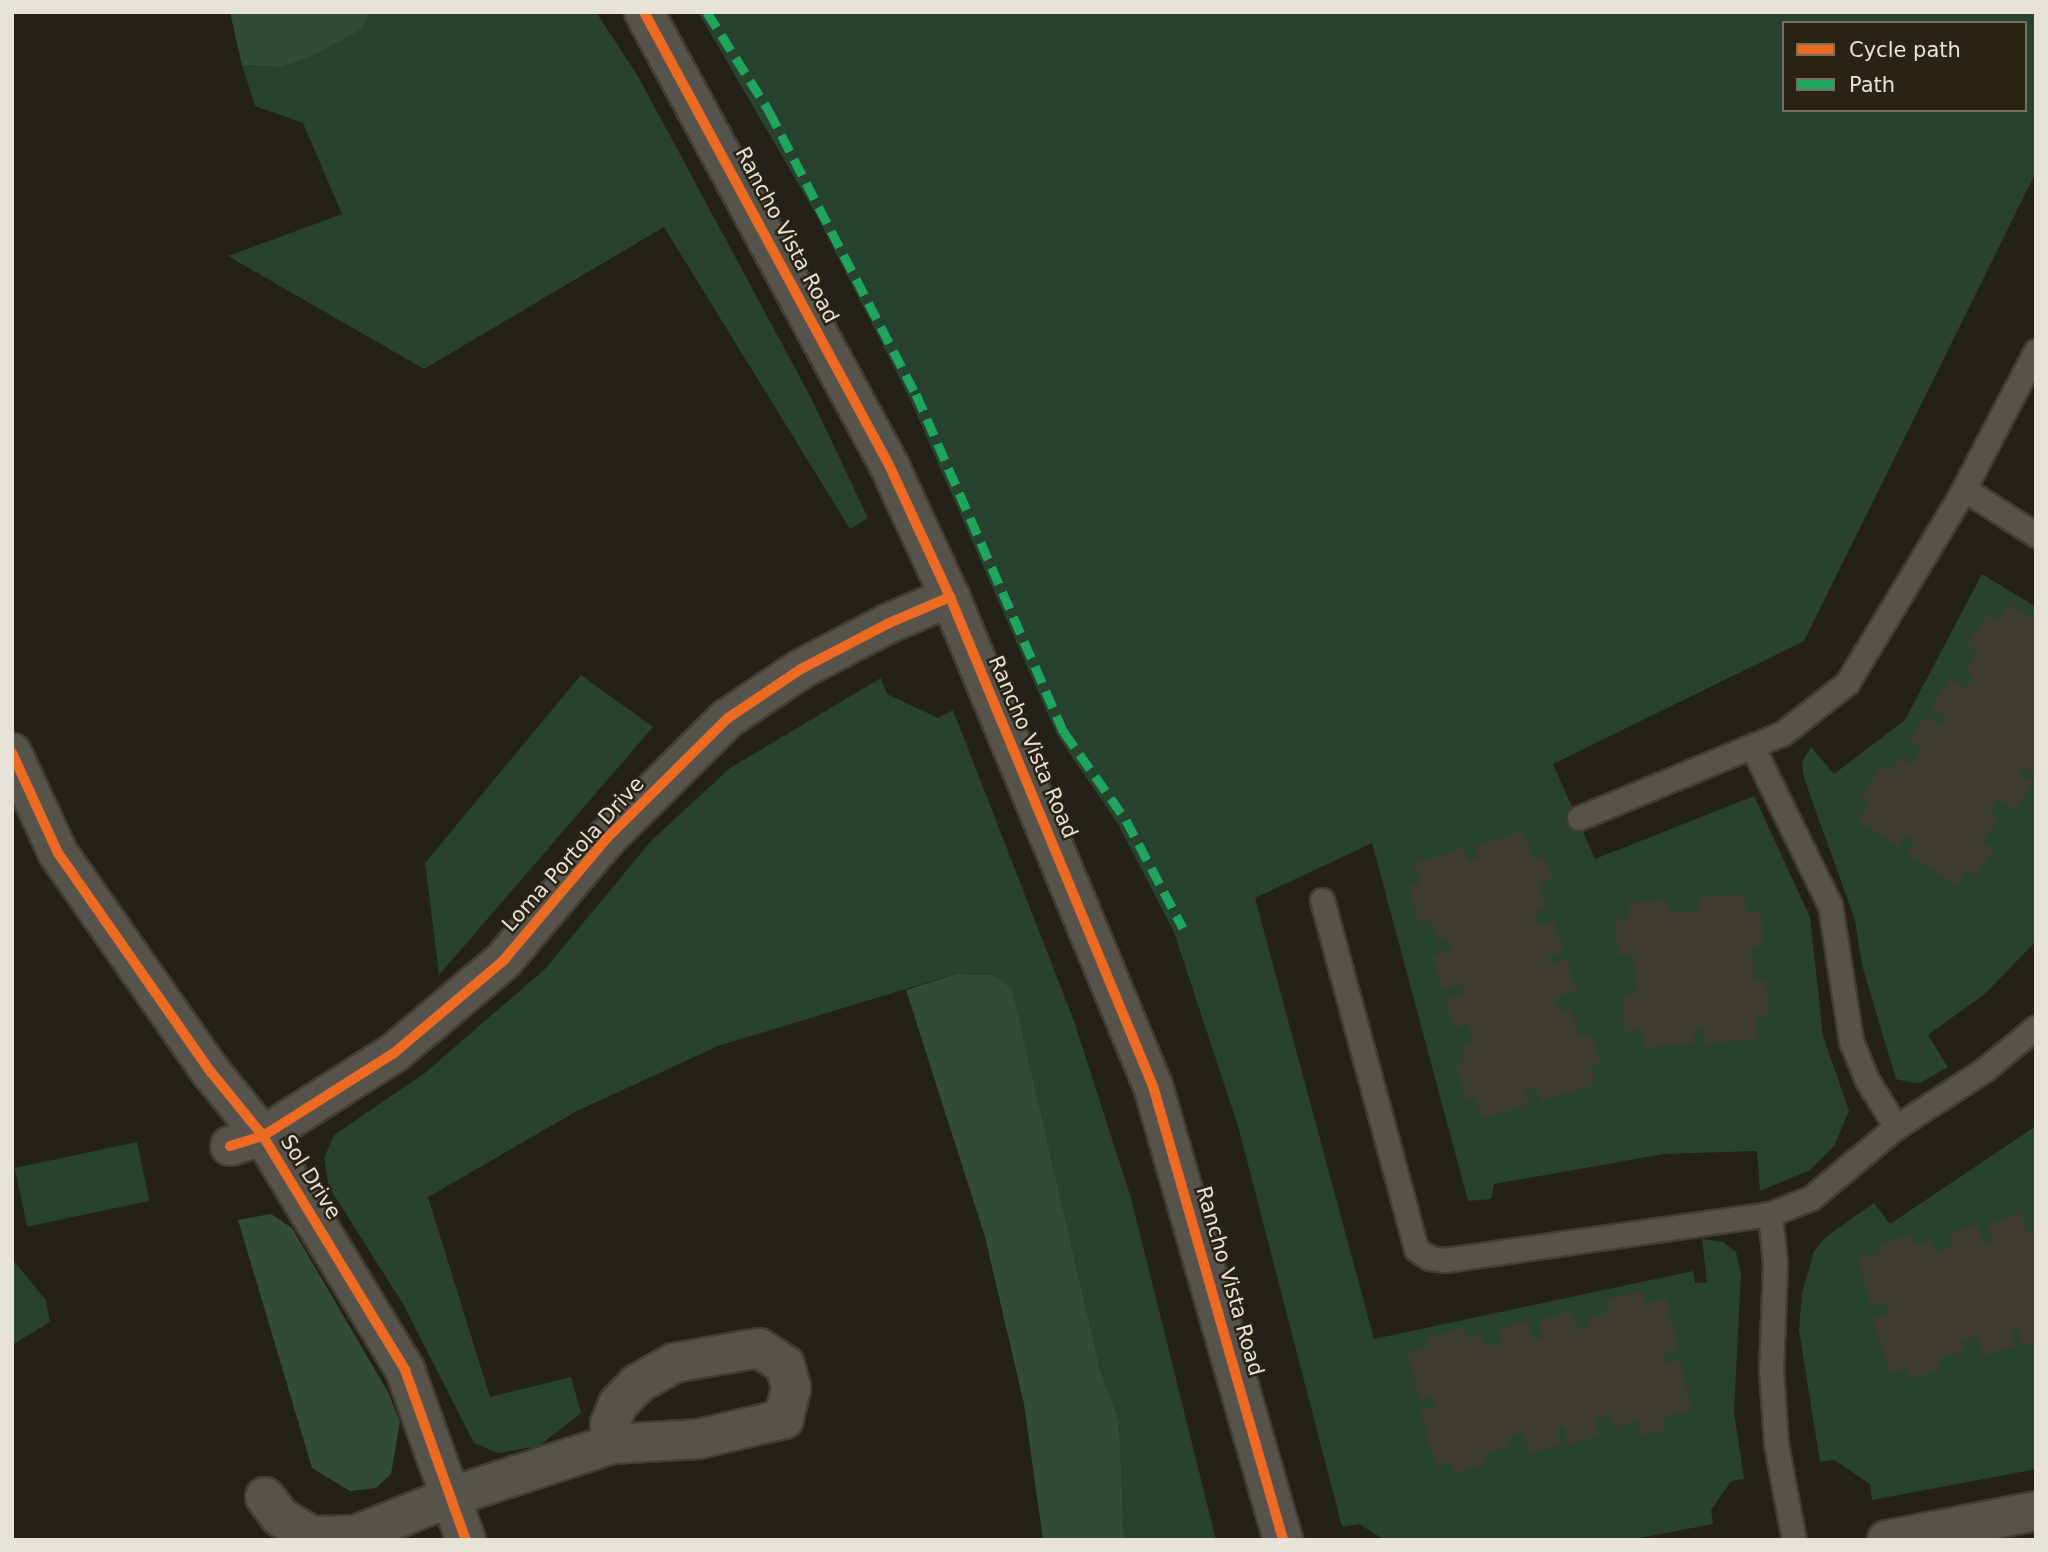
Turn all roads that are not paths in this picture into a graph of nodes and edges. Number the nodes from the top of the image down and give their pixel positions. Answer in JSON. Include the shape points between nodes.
{"nodes":[{"id":1,"x":644,"y":12,"type":"edge"},
{"id":2,"x":2036,"y":351,"type":"edge"},
{"id":3,"x":1964,"y":489,"type":"junction"},
{"id":4,"x":2036,"y":535,"type":"edge"},
{"id":5,"x":950,"y":597,"type":"junction"},
{"id":6,"x":1753,"y":748,"type":"junction"},
{"id":7,"x":12,"y":754,"type":"edge"},
{"id":8,"x":1579,"y":818,"type":"dead end"},
{"id":9,"x":1322,"y":900,"type":"dead end"},
{"id":10,"x":2036,"y":1027,"type":"edge"},
{"id":11,"x":1896,"y":1127,"type":"junction"},
{"id":12,"x":246,"y":1141,"type":"junction"},
{"id":13,"x":1770,"y":1214,"type":"junction"},
{"id":14,"x":612,"y":1444,"type":"dead end"},
{"id":15,"x":453,"y":1496,"type":"junction"},
{"id":16,"x":265,"y":1497,"type":"dead end"},
{"id":17,"x":2036,"y":1511,"type":"edge"},
{"id":18,"x":466,"y":1540,"type":"edge"},
{"id":19,"x":1283,"y":1540,"type":"edge"},
{"id":20,"x":1794,"y":1540,"type":"edge"},
{"id":21,"x":1887,"y":1540,"type":"edge"}],
"edges":[{"from":1,"to":5,"type":"street","name":"Rancho Vista Road","via":[[889,465]]},
{"from":2,"to":3,"type":"lane"},
{"from":3,"to":4,"type":"lane"},
{"from":3,"to":6,"type":"lane","via":[[1847,683],[1783,733]]},
{"from":5,"to":12,"type":"street","name":"Loma Portola Drive","via":[[801,669],[728,718],[607,838],[503,961],[394,1053]]},
{"from":5,"to":19,"type":"street","name":"Rancho Vista Road","via":[[1153,1086]]},
{"from":6,"to":8,"type":"lane"},
{"from":6,"to":11,"type":"lane","via":[[1830,905],[1851,1041],[1867,1080]]},
{"from":7,"to":12,"type":"street","name":"Sol Drive","via":[[58,853],[211,1072]]},
{"from":9,"to":13,"type":"lane","via":[[1416,1249],[1429,1258],[1445,1260]]},
{"from":10,"to":11,"type":"lane","via":[[1984,1070]]},
{"from":11,"to":13,"type":"lane","via":[[1811,1198]]},
{"from":12,"to":15,"type":"street","name":"Sol Drive","via":[[405,1370]]},
{"from":13,"to":20,"type":"lane","via":[[1775,1263],[1771,1370],[1776,1444]]},
{"from":14,"to":15,"type":"street"},
{"from":15,"to":16,"type":"street","via":[[356,1535],[312,1536],[280,1517]]},
{"from":15,"to":18,"type":"street","name":"Sol Drive"},
{"from":17,"to":21,"type":"street"}]}
